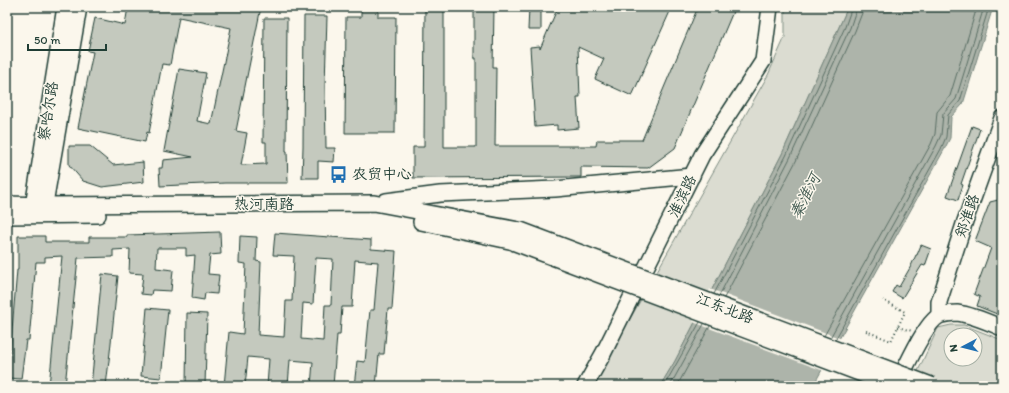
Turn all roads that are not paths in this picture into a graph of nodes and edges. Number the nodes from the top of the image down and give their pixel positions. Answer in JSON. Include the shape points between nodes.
{"nodes":[{"id":1,"x":65,"y":7,"type":"edge"},
{"id":2,"x":79,"y":7,"type":"edge"},
{"id":3,"x":770,"y":7,"type":"edge"},
{"id":4,"x":1002,"y":118,"type":"edge"},
{"id":5,"x":692,"y":176,"type":"junction"},
{"id":6,"x":374,"y":203,"type":"junction"},
{"id":7,"x":7,"y":204,"type":"edge"},
{"id":8,"x":38,"y":210,"type":"junction"},
{"id":9,"x":7,"y":216,"type":"edge"},
{"id":10,"x":516,"y":236,"type":"junction"},
{"id":11,"x":939,"y":316,"type":"junction"},
{"id":12,"x":1002,"y":328,"type":"edge"},
{"id":13,"x":585,"y":386,"type":"edge"},
{"id":14,"x":896,"y":386,"type":"edge"},
{"id":15,"x":932,"y":386,"type":"edge"}],
"edges":[{"from":1,"to":8,"type":"main road","name":"察哈尔路"},
{"from":2,"to":8,"type":"main road","name":"察哈尔路"},
{"from":3,"to":5,"type":"main road","name":"淮滨路","via":[[763,61],[702,155]]},
{"from":4,"to":11,"type":"main road","name":"郑淮路","via":[[965,221],[940,302]]},
{"from":5,"to":6,"type":"main road","via":[[556,189],[440,194]]},
{"from":5,"to":13,"type":"main road","name":"淮滨路"},
{"from":6,"to":8,"type":"main road","name":"热河南路"},
{"from":6,"to":10,"type":"main road","name":"热河南路"},
{"from":7,"to":8,"type":"main road","name":"热河南路"},
{"from":8,"to":9,"type":"main road","name":"热河南路"},
{"from":8,"to":10,"type":"main road","name":"热河南路","via":[[374,211]]},
{"from":10,"to":14,"type":"main road","name":"江东北路","bridge":true},
{"from":10,"to":15,"type":"main road","name":"江东北路","bridge":true},
{"from":11,"to":12,"type":"main road","via":[[956,313]]},
{"from":11,"to":14,"type":"main road","via":[[923,334]]}]}
